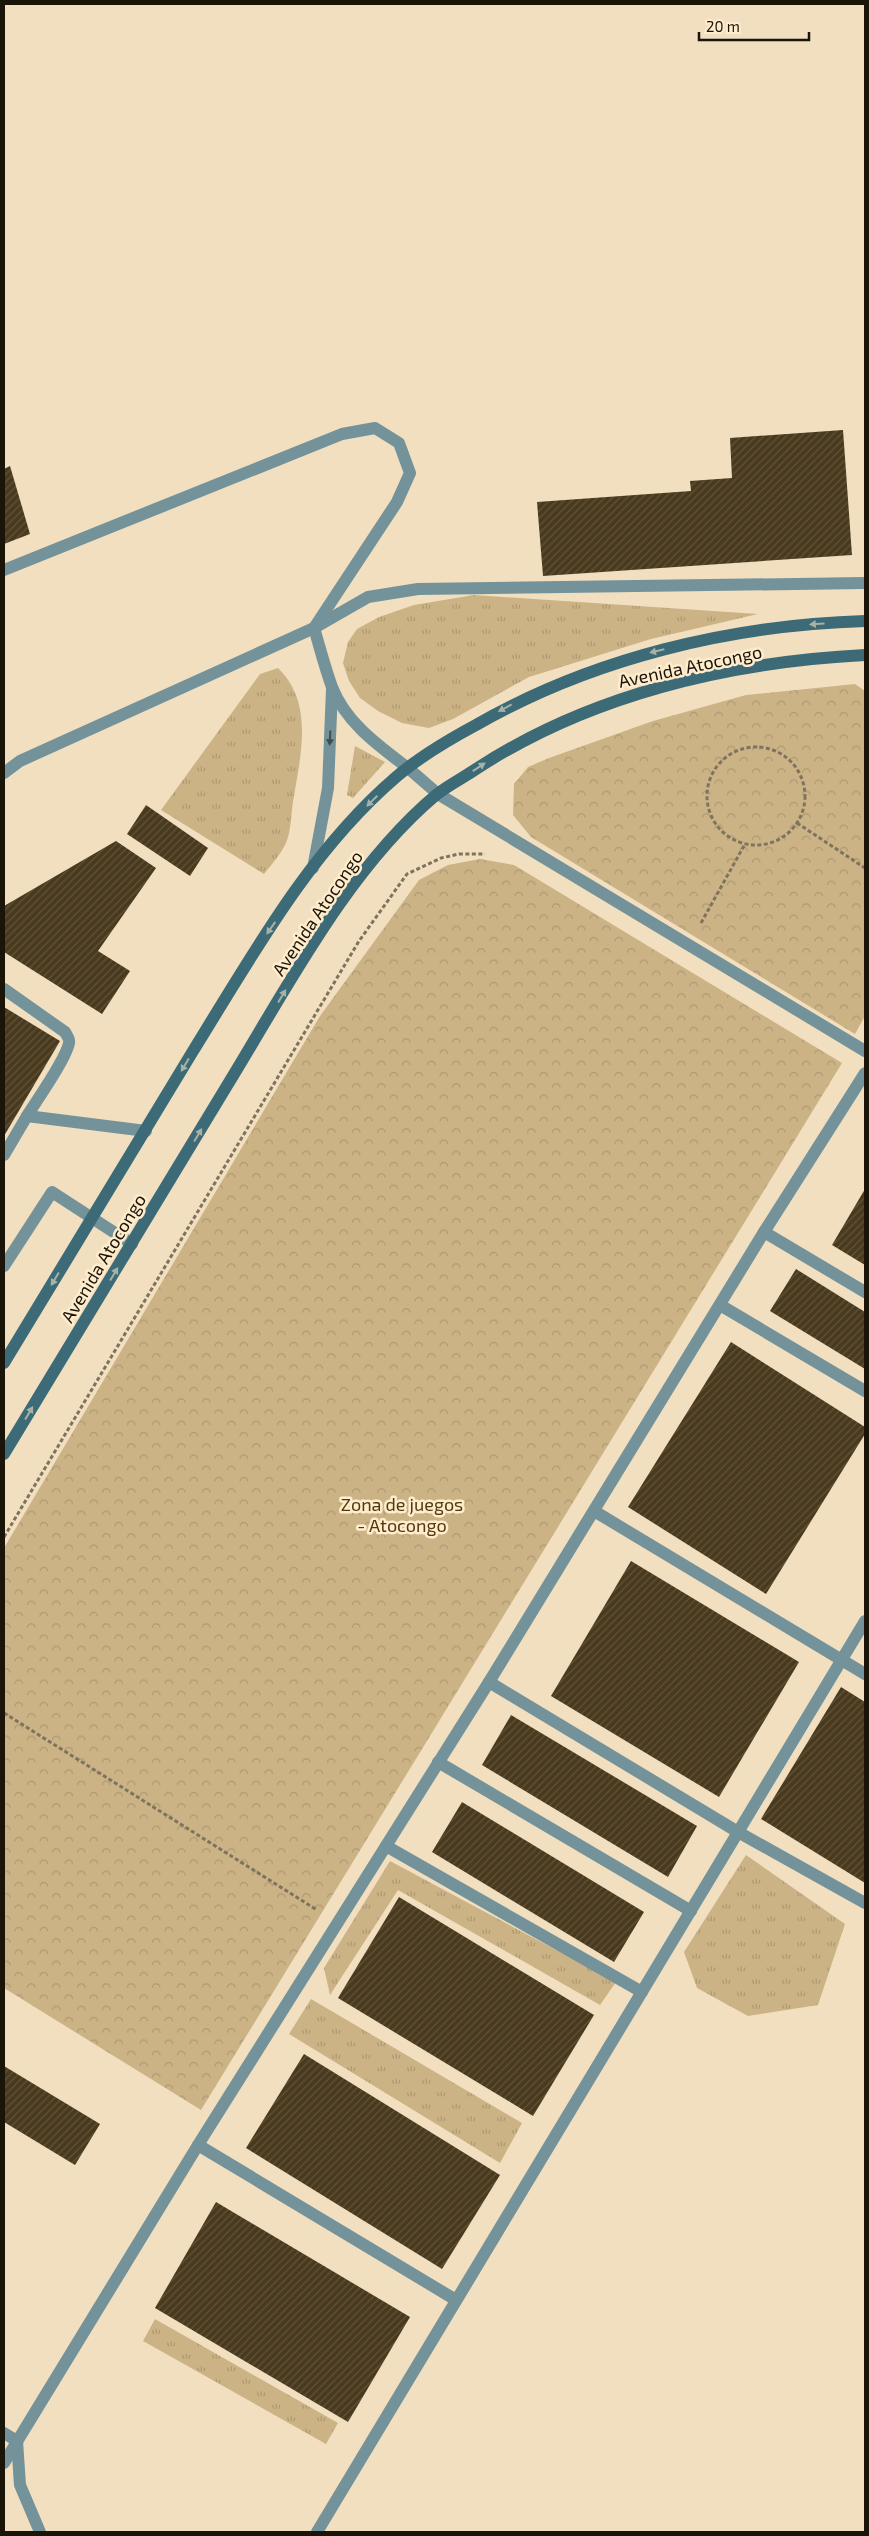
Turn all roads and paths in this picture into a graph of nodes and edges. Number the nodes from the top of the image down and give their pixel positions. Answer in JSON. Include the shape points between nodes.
{"nodes":[{"id":1,"x":4,"y":570,"type":"edge"},
{"id":2,"x":865,"y":583,"type":"edge"},
{"id":3,"x":865,"y":621,"type":"edge"},
{"id":4,"x":314,"y":628,"type":"junction"},
{"id":5,"x":865,"y":655,"type":"edge"},
{"id":6,"x":332,"y":689,"type":"junction"},
{"id":7,"x":408,"y":768,"type":"junction"},
{"id":8,"x":4,"y":773,"type":"edge"},
{"id":9,"x":438,"y":794,"type":"junction"},
{"id":10,"x":797,"y":822,"type":"junction"},
{"id":11,"x":745,"y":844,"type":"junction"},
{"id":12,"x":488,"y":854,"type":"dead end"},
{"id":13,"x":313,"y":868,"type":"junction"},
{"id":14,"x":865,"y":868,"type":"edge"},
{"id":15,"x":689,"y":944,"type":"junction"},
{"id":16,"x":4,"y":989,"type":"edge"},
{"id":17,"x":865,"y":1051,"type":"edge"},
{"id":18,"x":865,"y":1073,"type":"edge"},
{"id":19,"x":27,"y":1116,"type":"junction"},
{"id":20,"x":146,"y":1130,"type":"junction"},
{"id":21,"x":4,"y":1155,"type":"edge"},
{"id":22,"x":92,"y":1218,"type":"junction"},
{"id":23,"x":764,"y":1232,"type":"junction"},
{"id":24,"x":132,"y":1244,"type":"junction"},
{"id":25,"x":4,"y":1266,"type":"edge"},
{"id":26,"x":865,"y":1292,"type":"edge"},
{"id":27,"x":720,"y":1305,"type":"junction"},
{"id":28,"x":4,"y":1362,"type":"edge"},
{"id":29,"x":865,"y":1391,"type":"edge"},
{"id":30,"x":4,"y":1454,"type":"edge"},
{"id":31,"x":594,"y":1511,"type":"junction"},
{"id":32,"x":4,"y":1537,"type":"edge"},
{"id":33,"x":865,"y":1621,"type":"edge"},
{"id":34,"x":842,"y":1660,"type":"junction"},
{"id":35,"x":865,"y":1674,"type":"edge"},
{"id":36,"x":489,"y":1682,"type":"junction"},
{"id":37,"x":4,"y":1713,"type":"edge"},
{"id":38,"x":438,"y":1762,"type":"junction"},
{"id":39,"x":738,"y":1832,"type":"junction"},
{"id":40,"x":386,"y":1846,"type":"junction"},
{"id":41,"x":865,"y":1903,"type":"edge"},
{"id":42,"x":691,"y":1912,"type":"junction"},
{"id":43,"x":337,"y":1923,"type":"junction"},
{"id":44,"x":642,"y":1992,"type":"junction"},
{"id":45,"x":198,"y":2145,"type":"junction"},
{"id":46,"x":456,"y":2300,"type":"junction"},
{"id":47,"x":4,"y":2433,"type":"edge"},
{"id":48,"x":17,"y":2441,"type":"junction"},
{"id":49,"x":4,"y":2463,"type":"edge"},
{"id":50,"x":40,"y":2532,"type":"edge"},
{"id":51,"x":317,"y":2532,"type":"edge"}],
"edges":[{"from":1,"to":4,"type":"street","via":[[342,434],[375,428],[399,443],[410,473],[397,502]]},
{"from":2,"to":4,"type":"street","via":[[418,589],[368,597]]},
{"from":3,"to":7,"type":"main road","name":"Avenida Atocongo","one_way":true,"via":[[731,635],[643,655],[582,675],[509,705],[448,740]]},
{"from":4,"to":6,"type":"street"},
{"from":4,"to":8,"type":"street","via":[[20,761]]},
{"from":9,"to":5,"type":"main road","name":"Avenida Atocongo","one_way":true,"via":[[500,753],[560,722],[613,700],[745,669]]},
{"from":6,"to":7,"type":"street","via":[[347,714],[365,734]]},
{"from":6,"to":13,"type":"street","one_way":true,"via":[[328,788]]},
{"from":7,"to":9,"type":"street"},
{"from":7,"to":13,"type":"main road","name":"Avenida Atocongo","one_way":true,"via":[[356,816]]},
{"from":9,"to":15,"type":"street"},
{"from":24,"to":9,"type":"main road","name":"Avenida Atocongo","one_way":true,"via":[[349,892],[395,833]]},
{"from":10,"to":11,"type":"path","via":[[780,840],[765,845]]},
{"from":10,"to":11,"type":"path","via":[[805,799],[804,783],[796,768],[785,756],[771,749],[754,746],[738,750],[724,757],[713,770],[706,800],[710,817],[720,830]]},
{"from":10,"to":14,"type":"path"},
{"from":11,"to":15,"type":"path"},
{"from":12,"to":32,"type":"path","via":[[441,858],[407,874],[359,941]]},
{"from":13,"to":20,"type":"main road","name":"Avenida Atocongo","one_way":true,"via":[[251,958]]},
{"from":15,"to":17,"type":"street"},
{"from":16,"to":19,"type":"street","via":[[65,1032],[68,1038],[69,1044],[61,1060]]},
{"from":18,"to":23,"type":"street"},
{"from":19,"to":20,"type":"street"},
{"from":19,"to":21,"type":"street"},
{"from":20,"to":22,"type":"main road","name":"Avenida Atocongo"},
{"from":22,"to":24,"type":"street"},
{"from":22,"to":25,"type":"street","via":[[52,1192]]},
{"from":22,"to":28,"type":"main road","name":"Avenida Atocongo","one_way":true},
{"from":23,"to":26,"type":"street"},
{"from":23,"to":27,"type":"street"},
{"from":30,"to":24,"type":"main road","name":"Avenida Atocongo","one_way":true},
{"from":27,"to":29,"type":"street"},
{"from":27,"to":31,"type":"street"},
{"from":31,"to":34,"type":"street"},
{"from":31,"to":36,"type":"street"},
{"from":33,"to":34,"type":"street"},
{"from":34,"to":35,"type":"street"},
{"from":34,"to":39,"type":"street"},
{"from":36,"to":38,"type":"street"},
{"from":36,"to":39,"type":"street"},
{"from":37,"to":43,"type":"path"},
{"from":38,"to":40,"type":"street"},
{"from":38,"to":42,"type":"street"},
{"from":39,"to":41,"type":"street"},
{"from":39,"to":42,"type":"street"},
{"from":40,"to":43,"type":"street"},
{"from":40,"to":44,"type":"street"},
{"from":42,"to":44,"type":"street"},
{"from":43,"to":45,"type":"street"},
{"from":44,"to":46,"type":"street"},
{"from":45,"to":46,"type":"street"},
{"from":45,"to":48,"type":"street"},
{"from":46,"to":51,"type":"street"},
{"from":47,"to":48,"type":"street"},
{"from":48,"to":49,"type":"street"},
{"from":48,"to":50,"type":"street","via":[[20,2485]]}]}
